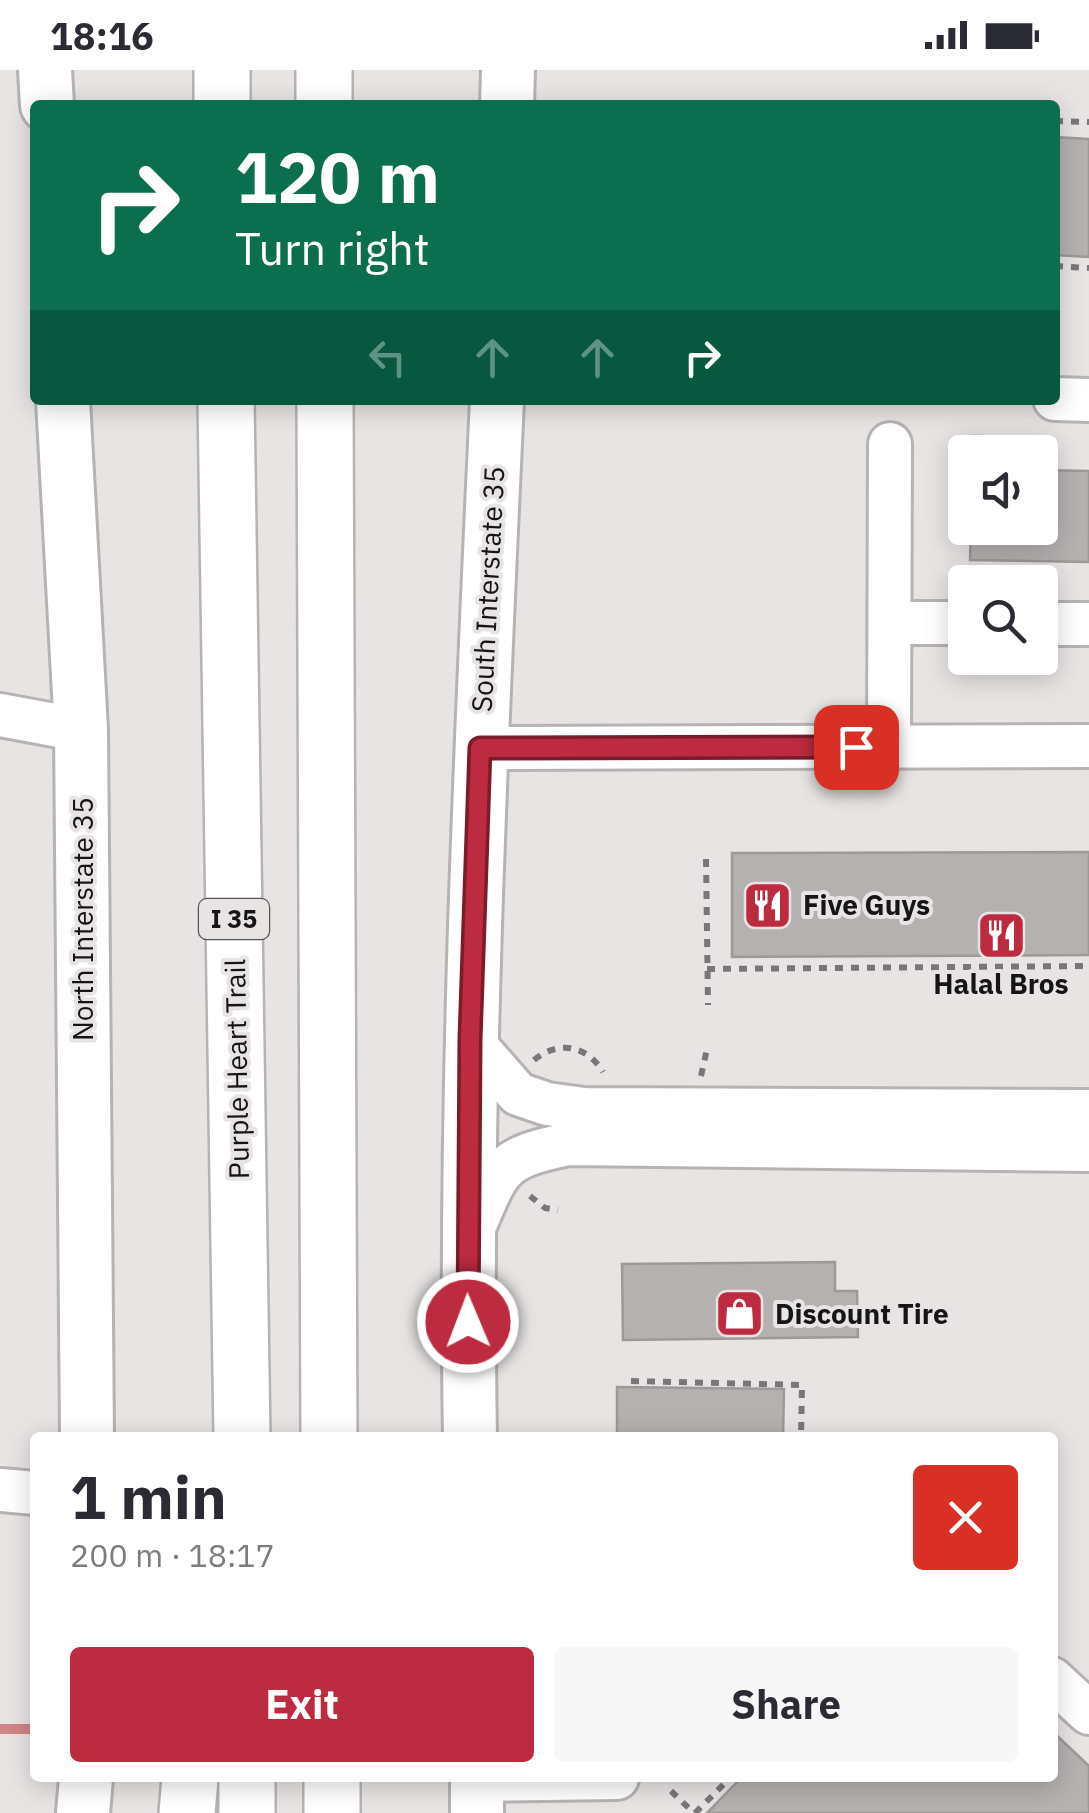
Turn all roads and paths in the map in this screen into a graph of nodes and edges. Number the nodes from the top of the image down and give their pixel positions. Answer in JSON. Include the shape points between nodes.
{"nodes":[{"id":1,"x":45,"y":70,"type":"edge"},
{"id":2,"x":222,"y":70,"type":"edge"},
{"id":3,"x":324,"y":70,"type":"edge"},
{"id":4,"x":508,"y":70,"type":"edge"},
{"id":5,"x":47,"y":100,"type":"edge"},
{"id":6,"x":222,"y":100,"type":"edge"},
{"id":7,"x":324,"y":100,"type":"edge"},
{"id":8,"x":507,"y":100,"type":"edge"},
{"id":9,"x":1060,"y":121,"type":"edge"},
{"id":10,"x":1089,"y":122,"type":"edge"},
{"id":11,"x":1060,"y":266,"type":"edge"},
{"id":12,"x":1089,"y":268,"type":"edge"},
{"id":13,"x":1060,"y":399,"type":"edge"},
{"id":14,"x":1089,"y":400,"type":"edge"},
{"id":15,"x":64,"y":405,"type":"edge"},
{"id":16,"x":226,"y":405,"type":"edge"},
{"id":17,"x":325,"y":405,"type":"edge"},
{"id":18,"x":497,"y":405,"type":"edge"},
{"id":19,"x":890,"y":444,"type":"dead end"},
{"id":20,"x":890,"y":623,"type":"junction"},
{"id":21,"x":948,"y":623,"type":"edge"},
{"id":22,"x":1058,"y":624,"type":"edge"},
{"id":23,"x":1089,"y":624,"type":"edge"},
{"id":24,"x":0,"y":715,"type":"edge"},
{"id":25,"x":82,"y":730,"type":"junction"},
{"id":26,"x":1089,"y":746,"type":"edge"},
{"id":27,"x":889,"y":747,"type":"junction"},
{"id":28,"x":480,"y":748,"type":"junction"},
{"id":29,"x":706,"y":859,"type":"dead end"},
{"id":30,"x":1089,"y":966,"type":"edge"},
{"id":31,"x":706,"y":969,"type":"junction"},
{"id":32,"x":708,"y":1006,"type":"dead end"},
{"id":33,"x":470,"y":1039,"type":"junction"},
{"id":34,"x":529,"y":1064,"type":"dead end"},
{"id":35,"x":611,"y":1086,"type":"dead end"},
{"id":36,"x":1089,"y":1111,"type":"edge"},
{"id":37,"x":1089,"y":1150,"type":"edge"},
{"id":38,"x":239,"y":1212,"type":"junction"},
{"id":39,"x":467,"y":1244,"type":"junction"},
{"id":40,"x":631,"y":1382,"type":"dead end"},
{"id":41,"x":87,"y":1432,"type":"edge"},
{"id":42,"x":220,"y":1432,"type":"edge"},
{"id":43,"x":242,"y":1432,"type":"edge"},
{"id":44,"x":330,"y":1432,"type":"edge"},
{"id":45,"x":470,"y":1432,"type":"edge"},
{"id":46,"x":801,"y":1432,"type":"edge"},
{"id":47,"x":0,"y":1490,"type":"edge"},
{"id":48,"x":30,"y":1493,"type":"edge"},
{"id":49,"x":1058,"y":1684,"type":"edge"},
{"id":50,"x":1089,"y":1712,"type":"edge"},
{"id":51,"x":86,"y":1782,"type":"edge"},
{"id":52,"x":190,"y":1782,"type":"edge"},
{"id":53,"x":247,"y":1782,"type":"edge"},
{"id":54,"x":332,"y":1782,"type":"edge"},
{"id":55,"x":570,"y":1782,"type":"edge"},
{"id":56,"x":726,"y":1782,"type":"edge"},
{"id":57,"x":477,"y":1790,"type":"edge"},
{"id":58,"x":672,"y":1791,"type":"dead end"},
{"id":59,"x":84,"y":1813,"type":"edge"},
{"id":60,"x":187,"y":1813,"type":"edge"},
{"id":61,"x":248,"y":1813,"type":"edge"},
{"id":62,"x":332,"y":1813,"type":"edge"},
{"id":63,"x":694,"y":1813,"type":"edge"}],
"edges":[{"from":1,"to":5,"type":"main road"},
{"from":2,"to":6,"type":"highway"},
{"from":3,"to":7,"type":"highway"},
{"from":4,"to":8,"type":"main road"},
{"from":9,"to":10,"type":"path"},
{"from":11,"to":12,"type":"path"},
{"from":13,"to":14,"type":"street"},
{"from":15,"to":25,"type":"main road","name":"North Interstate 35"},
{"from":16,"to":38,"type":"highway","name":"Purple Heart Trail","number":"I 35"},
{"from":17,"to":44,"type":"highway"},
{"from":18,"to":28,"type":"main road","name":"South Interstate 35"},
{"from":19,"to":20,"type":"street"},
{"from":20,"to":21,"type":"street"},
{"from":20,"to":27,"type":"street"},
{"from":22,"to":23,"type":"street"},
{"from":24,"to":25,"type":"street"},
{"from":25,"to":41,"type":"main road","name":"North Interstate 35"},
{"from":26,"to":27,"type":"street"},
{"from":27,"to":28,"type":"street"},
{"from":28,"to":33,"type":"main road","name":"South Interstate 35"},
{"from":29,"to":31,"type":"path"},
{"from":30,"to":31,"type":"path"},
{"from":31,"to":32,"type":"path"},
{"from":33,"to":36,"type":"street","via":[[518,1094],[584,1109]]},
{"from":33,"to":39,"type":"main road","name":"South Interstate 35"},
{"from":34,"to":35,"type":"path","via":[[548,1049],[577,1049],[597,1062]]},
{"from":37,"to":39,"type":"street","via":[[569,1144],[524,1153],[496,1177]]},
{"from":38,"to":42,"type":"highway"},
{"from":38,"to":43,"type":"highway","name":"Purple Heart Trail","number":"I 35"},
{"from":39,"to":45,"type":"main road","name":"South Interstate 35"},
{"from":40,"to":46,"type":"path","via":[[802,1385]]},
{"from":47,"to":48,"type":"street"},
{"from":49,"to":50,"type":"street"},
{"from":51,"to":59,"type":"main road"},
{"from":52,"to":60,"type":"highway"},
{"from":53,"to":61,"type":"highway"},
{"from":54,"to":62,"type":"highway"},
{"from":55,"to":57,"type":"street"},
{"from":56,"to":63,"type":"path"},
{"from":58,"to":63,"type":"path"}]}
